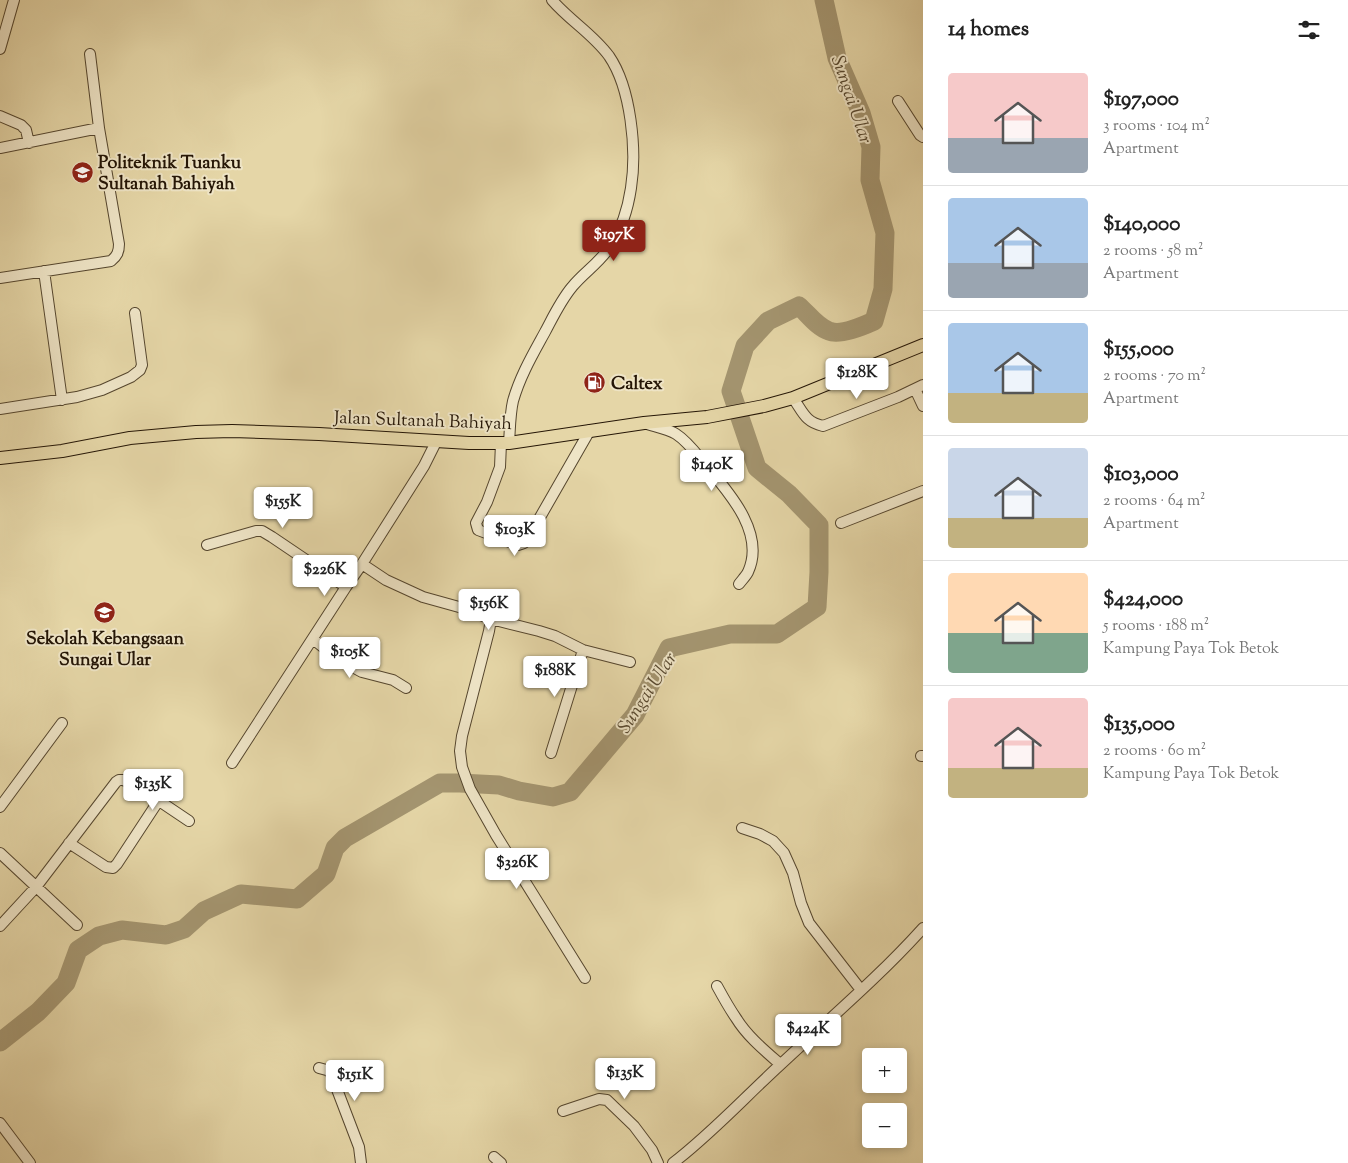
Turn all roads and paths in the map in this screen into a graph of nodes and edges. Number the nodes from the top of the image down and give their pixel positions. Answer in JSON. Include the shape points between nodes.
{"nodes":[{"id":1,"x":14,"y":0,"type":"edge"},
{"id":2,"x":552,"y":0,"type":"edge"},
{"id":3,"x":0,"y":49,"type":"edge"},
{"id":4,"x":90,"y":54,"type":"dead end"},
{"id":5,"x":898,"y":101,"type":"dead end"},
{"id":6,"x":0,"y":116,"type":"edge"},
{"id":7,"x":100,"y":128,"type":"junction"},
{"id":8,"x":923,"y":137,"type":"edge"},
{"id":9,"x":29,"y":143,"type":"junction"},
{"id":10,"x":0,"y":148,"type":"edge"},
{"id":11,"x":44,"y":271,"type":"junction"},
{"id":12,"x":0,"y":278,"type":"edge"},
{"id":13,"x":135,"y":313,"type":"dead end"},
{"id":14,"x":923,"y":346,"type":"edge"},
{"id":15,"x":919,"y":387,"type":"edge"},
{"id":16,"x":793,"y":398,"type":"junction"},
{"id":17,"x":62,"y":400,"type":"junction"},
{"id":18,"x":923,"y":406,"type":"edge"},
{"id":19,"x":0,"y":409,"type":"edge"},
{"id":20,"x":644,"y":423,"type":"junction"},
{"id":21,"x":590,"y":430,"type":"junction"},
{"id":22,"x":436,"y":442,"type":"junction"},
{"id":23,"x":505,"y":443,"type":"junction"},
{"id":24,"x":0,"y":458,"type":"edge"},
{"id":25,"x":923,"y":491,"type":"edge"},
{"id":26,"x":841,"y":523,"type":"dead end"},
{"id":27,"x":207,"y":545,"type":"dead end"},
{"id":28,"x":362,"y":564,"type":"junction"},
{"id":29,"x":739,"y":584,"type":"dead end"},
{"id":30,"x":346,"y":587,"type":"junction"},
{"id":31,"x":491,"y":619,"type":"junction"},
{"id":32,"x":313,"y":639,"type":"junction"},
{"id":33,"x":584,"y":650,"type":"junction"},
{"id":34,"x":630,"y":662,"type":"dead end"},
{"id":35,"x":406,"y":688,"type":"dead end"},
{"id":36,"x":62,"y":723,"type":"dead end"},
{"id":37,"x":551,"y":753,"type":"dead end"},
{"id":38,"x":232,"y":763,"type":"dead end"},
{"id":39,"x":159,"y":800,"type":"junction"},
{"id":40,"x":0,"y":806,"type":"edge"},
{"id":41,"x":189,"y":821,"type":"dead end"},
{"id":42,"x":742,"y":828,"type":"dead end"},
{"id":43,"x":69,"y":843,"type":"junction"},
{"id":44,"x":0,"y":853,"type":"edge"},
{"id":45,"x":36,"y":887,"type":"junction"},
{"id":46,"x":77,"y":925,"type":"dead end"},
{"id":47,"x":0,"y":926,"type":"edge"},
{"id":48,"x":923,"y":928,"type":"edge"},
{"id":49,"x":585,"y":978,"type":"dead end"},
{"id":50,"x":717,"y":986,"type":"dead end"},
{"id":51,"x":861,"y":990,"type":"junction"},
{"id":52,"x":780,"y":1064,"type":"junction"},
{"id":53,"x":319,"y":1068,"type":"dead end"},
{"id":54,"x":563,"y":1111,"type":"dead end"},
{"id":55,"x":0,"y":1123,"type":"edge"},
{"id":56,"x":30,"y":1163,"type":"edge"},
{"id":57,"x":361,"y":1163,"type":"edge"},
{"id":58,"x":658,"y":1163,"type":"edge"},
{"id":59,"x":673,"y":1163,"type":"edge"}],
"edges":[{"from":1,"to":3,"type":"street"},
{"from":2,"to":23,"type":"street","via":[[596,42],[616,68],[624,88],[632,134],[631,188],[622,224],[610,247],[560,303],[523,373],[513,401]]},
{"from":4,"to":7,"type":"street"},
{"from":5,"to":8,"type":"street"},
{"from":6,"to":9,"type":"street","via":[[21,125],[26,130]]},
{"from":7,"to":9,"type":"street"},
{"from":7,"to":11,"type":"street","via":[[119,252],[111,261]]},
{"from":9,"to":10,"type":"street"},
{"from":11,"to":12,"type":"street"},
{"from":11,"to":17,"type":"street"},
{"from":13,"to":17,"type":"street","via":[[140,370],[102,390]]},
{"from":14,"to":16,"type":"main road","name":"Jalan Sultanah Bahiyah"},
{"from":15,"to":16,"type":"street","via":[[823,426],[808,420]]},
{"from":15,"to":18,"type":"street"},
{"from":16,"to":20,"type":"main road","name":"Jalan Sultanah Bahiyah","via":[[707,417]]},
{"from":17,"to":19,"type":"street"},
{"from":20,"to":21,"type":"main road","name":"Jalan Sultanah Bahiyah"},
{"from":20,"to":29,"type":"street","via":[[669,430],[687,442],[737,504],[749,528],[753,553],[748,572]]},
{"from":21,"to":23,"type":"main road","name":"Jalan Sultanah Bahiyah"},
{"from":21,"to":23,"type":"street","via":[[527,540],[518,545],[478,530],[476,526],[500,467]]},
{"from":22,"to":23,"type":"main road","name":"Jalan Sultanah Bahiyah"},
{"from":22,"to":24,"type":"main road","name":"Jalan Sultanah Bahiyah","via":[[242,431],[196,432],[130,438],[62,451]]},
{"from":22,"to":28,"type":"street"},
{"from":25,"to":26,"type":"street"},
{"from":27,"to":30,"type":"street","via":[[262,531]]},
{"from":28,"to":30,"type":"street"},
{"from":28,"to":31,"type":"street","via":[[386,580],[423,596]]},
{"from":30,"to":32,"type":"street"},
{"from":31,"to":33,"type":"street","via":[[554,636]]},
{"from":31,"to":49,"type":"street","via":[[462,736],[462,767],[470,789],[496,835]]},
{"from":32,"to":35,"type":"street","via":[[338,659],[362,672],[393,680]]},
{"from":32,"to":38,"type":"street"},
{"from":33,"to":34,"type":"street"},
{"from":33,"to":37,"type":"street"},
{"from":36,"to":40,"type":"street"},
{"from":39,"to":41,"type":"street"},
{"from":39,"to":43,"type":"street","via":[[134,784],[119,780]]},
{"from":39,"to":43,"type":"street","via":[[113,868],[106,867]]},
{"from":42,"to":51,"type":"street","via":[[774,840],[784,853],[809,923]]},
{"from":43,"to":45,"type":"street"},
{"from":44,"to":45,"type":"street"},
{"from":45,"to":46,"type":"street"},
{"from":45,"to":47,"type":"street"},
{"from":48,"to":51,"type":"street"},
{"from":50,"to":52,"type":"street","via":[[747,1033]]},
{"from":51,"to":52,"type":"street"},
{"from":52,"to":59,"type":"street","via":[[693,1148]]},
{"from":53,"to":57,"type":"street","via":[[330,1070],[359,1147]]},
{"from":54,"to":58,"type":"street","via":[[599,1099],[607,1100],[634,1126]]},
{"from":55,"to":56,"type":"street"}]}
